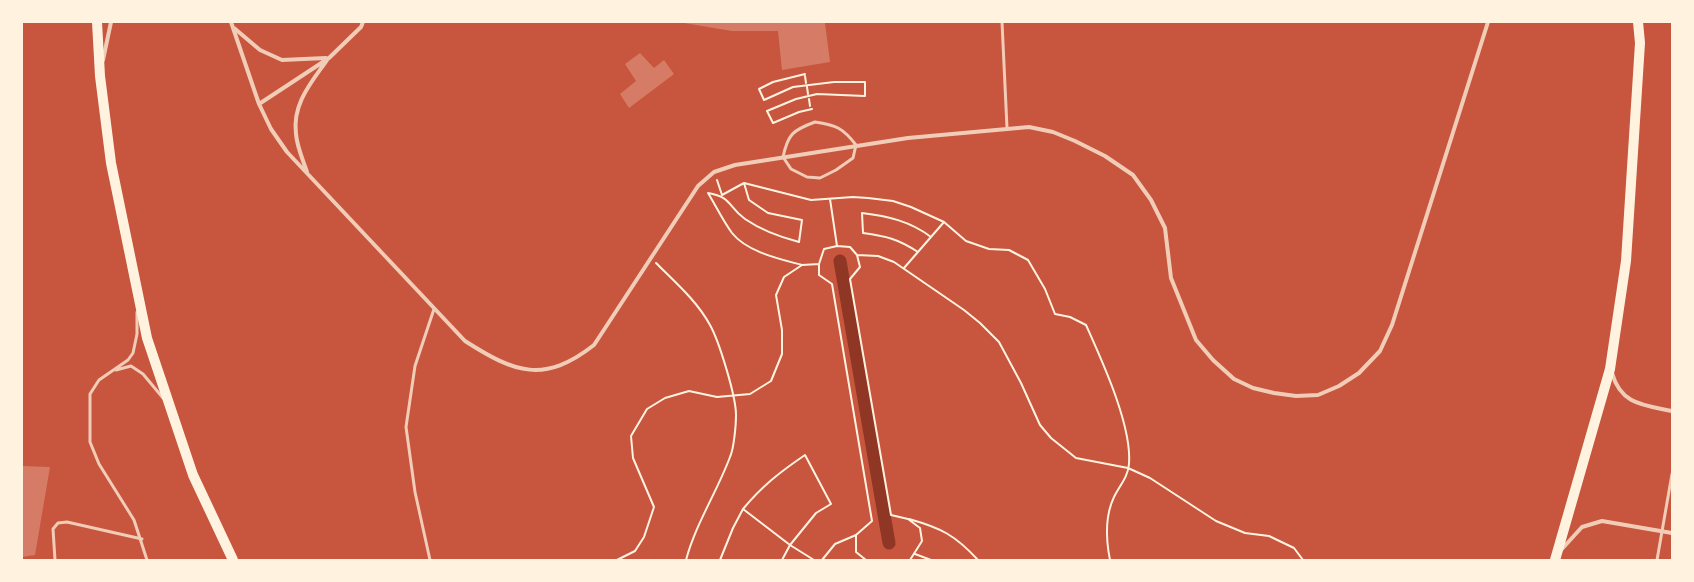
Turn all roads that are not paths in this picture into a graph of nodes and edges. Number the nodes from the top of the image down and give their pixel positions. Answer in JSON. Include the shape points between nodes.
{"nodes":[{"id":1,"x":97,"y":22,"type":"edge"},
{"id":2,"x":111,"y":22,"type":"edge"},
{"id":3,"x":231,"y":22,"type":"edge"},
{"id":4,"x":363,"y":22,"type":"edge"},
{"id":5,"x":1002,"y":22,"type":"edge"},
{"id":6,"x":1488,"y":22,"type":"edge"},
{"id":7,"x":1633,"y":22,"type":"edge"},
{"id":8,"x":1638,"y":22,"type":"edge"},
{"id":9,"x":232,"y":27,"type":"junction"},
{"id":10,"x":1640,"y":43,"type":"junction"},
{"id":11,"x":329,"y":58,"type":"junction"},
{"id":12,"x":100,"y":76,"type":"junction"},
{"id":13,"x":259,"y":104,"type":"junction"},
{"id":14,"x":1007,"y":128,"type":"junction"},
{"id":15,"x":856,"y":145,"type":"junction"},
{"id":16,"x":783,"y":157,"type":"junction"},
{"id":17,"x":308,"y":175,"type":"junction"},
{"id":18,"x":137,"y":296,"type":"junction"},
{"id":19,"x":434,"y":309,"type":"junction"},
{"id":20,"x":1610,"y":369,"type":"junction"},
{"id":21,"x":113,"y":371,"type":"junction"},
{"id":22,"x":170,"y":407,"type":"junction"},
{"id":23,"x":1672,"y":411,"type":"edge"},
{"id":24,"x":1672,"y":474,"type":"edge"},
{"id":25,"x":1661,"y":531,"type":"junction"},
{"id":26,"x":1672,"y":533,"type":"edge"},
{"id":27,"x":142,"y":539,"type":"junction"},
{"id":28,"x":1556,"y":557,"type":"edge"},
{"id":29,"x":55,"y":560,"type":"edge"},
{"id":30,"x":147,"y":560,"type":"edge"},
{"id":31,"x":233,"y":560,"type":"edge"},
{"id":32,"x":430,"y":560,"type":"edge"},
{"id":33,"x":1657,"y":560,"type":"edge"}],
"edges":[{"from":1,"to":12,"type":"main road"},
{"from":2,"to":12,"type":"street"},
{"from":3,"to":9,"type":"street"},
{"from":4,"to":11,"type":"street"},
{"from":5,"to":14,"type":"lane"},
{"from":6,"to":14,"type":"street","via":[[1392,325],[1380,351],[1359,373],[1318,395],[1296,396],[1253,388],[1234,379],[1196,340],[1171,278],[1165,228],[1151,200],[1133,175],[1105,156],[1053,132],[1029,127]]},
{"from":7,"to":10,"type":"street"},
{"from":8,"to":10,"type":"main road"},
{"from":9,"to":11,"type":"street","via":[[260,50],[282,60]]},
{"from":9,"to":13,"type":"street"},
{"from":10,"to":20,"type":"main road","via":[[1626,260]]},
{"from":11,"to":13,"type":"street"},
{"from":11,"to":17,"type":"street","via":[[302,95],[295,115],[296,135]]},
{"from":12,"to":18,"type":"main road","via":[[111,163]]},
{"from":13,"to":17,"type":"street","via":[[271,129]]},
{"from":14,"to":15,"type":"street"},
{"from":15,"to":16,"type":"street"},
{"from":15,"to":16,"type":"lane","via":[[853,158],[820,178],[807,177],[791,169]]},
{"from":15,"to":16,"type":"lane","via":[[847,132],[832,124],[815,122],[798,128],[786,141]]},
{"from":16,"to":19,"type":"street","via":[[735,165],[714,172],[698,186],[594,345],[568,363],[535,371],[507,365],[465,341]]},
{"from":17,"to":19,"type":"street"},
{"from":18,"to":21,"type":"lane","via":[[137,334],[133,353]]},
{"from":18,"to":22,"type":"main road","via":[[147,338]]},
{"from":19,"to":32,"type":"lane","via":[[415,366],[406,427],[415,492]]},
{"from":20,"to":23,"type":"street","via":[[1621,393],[1633,402]]},
{"from":20,"to":28,"type":"main road"},
{"from":21,"to":22,"type":"lane","via":[[131,366],[143,374]]},
{"from":21,"to":27,"type":"lane","via":[[99,380],[90,394],[90,442],[99,464],[134,520]]},
{"from":22,"to":31,"type":"main road","via":[[193,475]]},
{"from":24,"to":25,"type":"lane"},
{"from":25,"to":26,"type":"street"},
{"from":25,"to":28,"type":"street","via":[[1602,521],[1582,527]]},
{"from":25,"to":33,"type":"lane"},
{"from":27,"to":29,"type":"lane","via":[[67,522],[58,523],[53,529]]},
{"from":27,"to":30,"type":"lane"}]}
